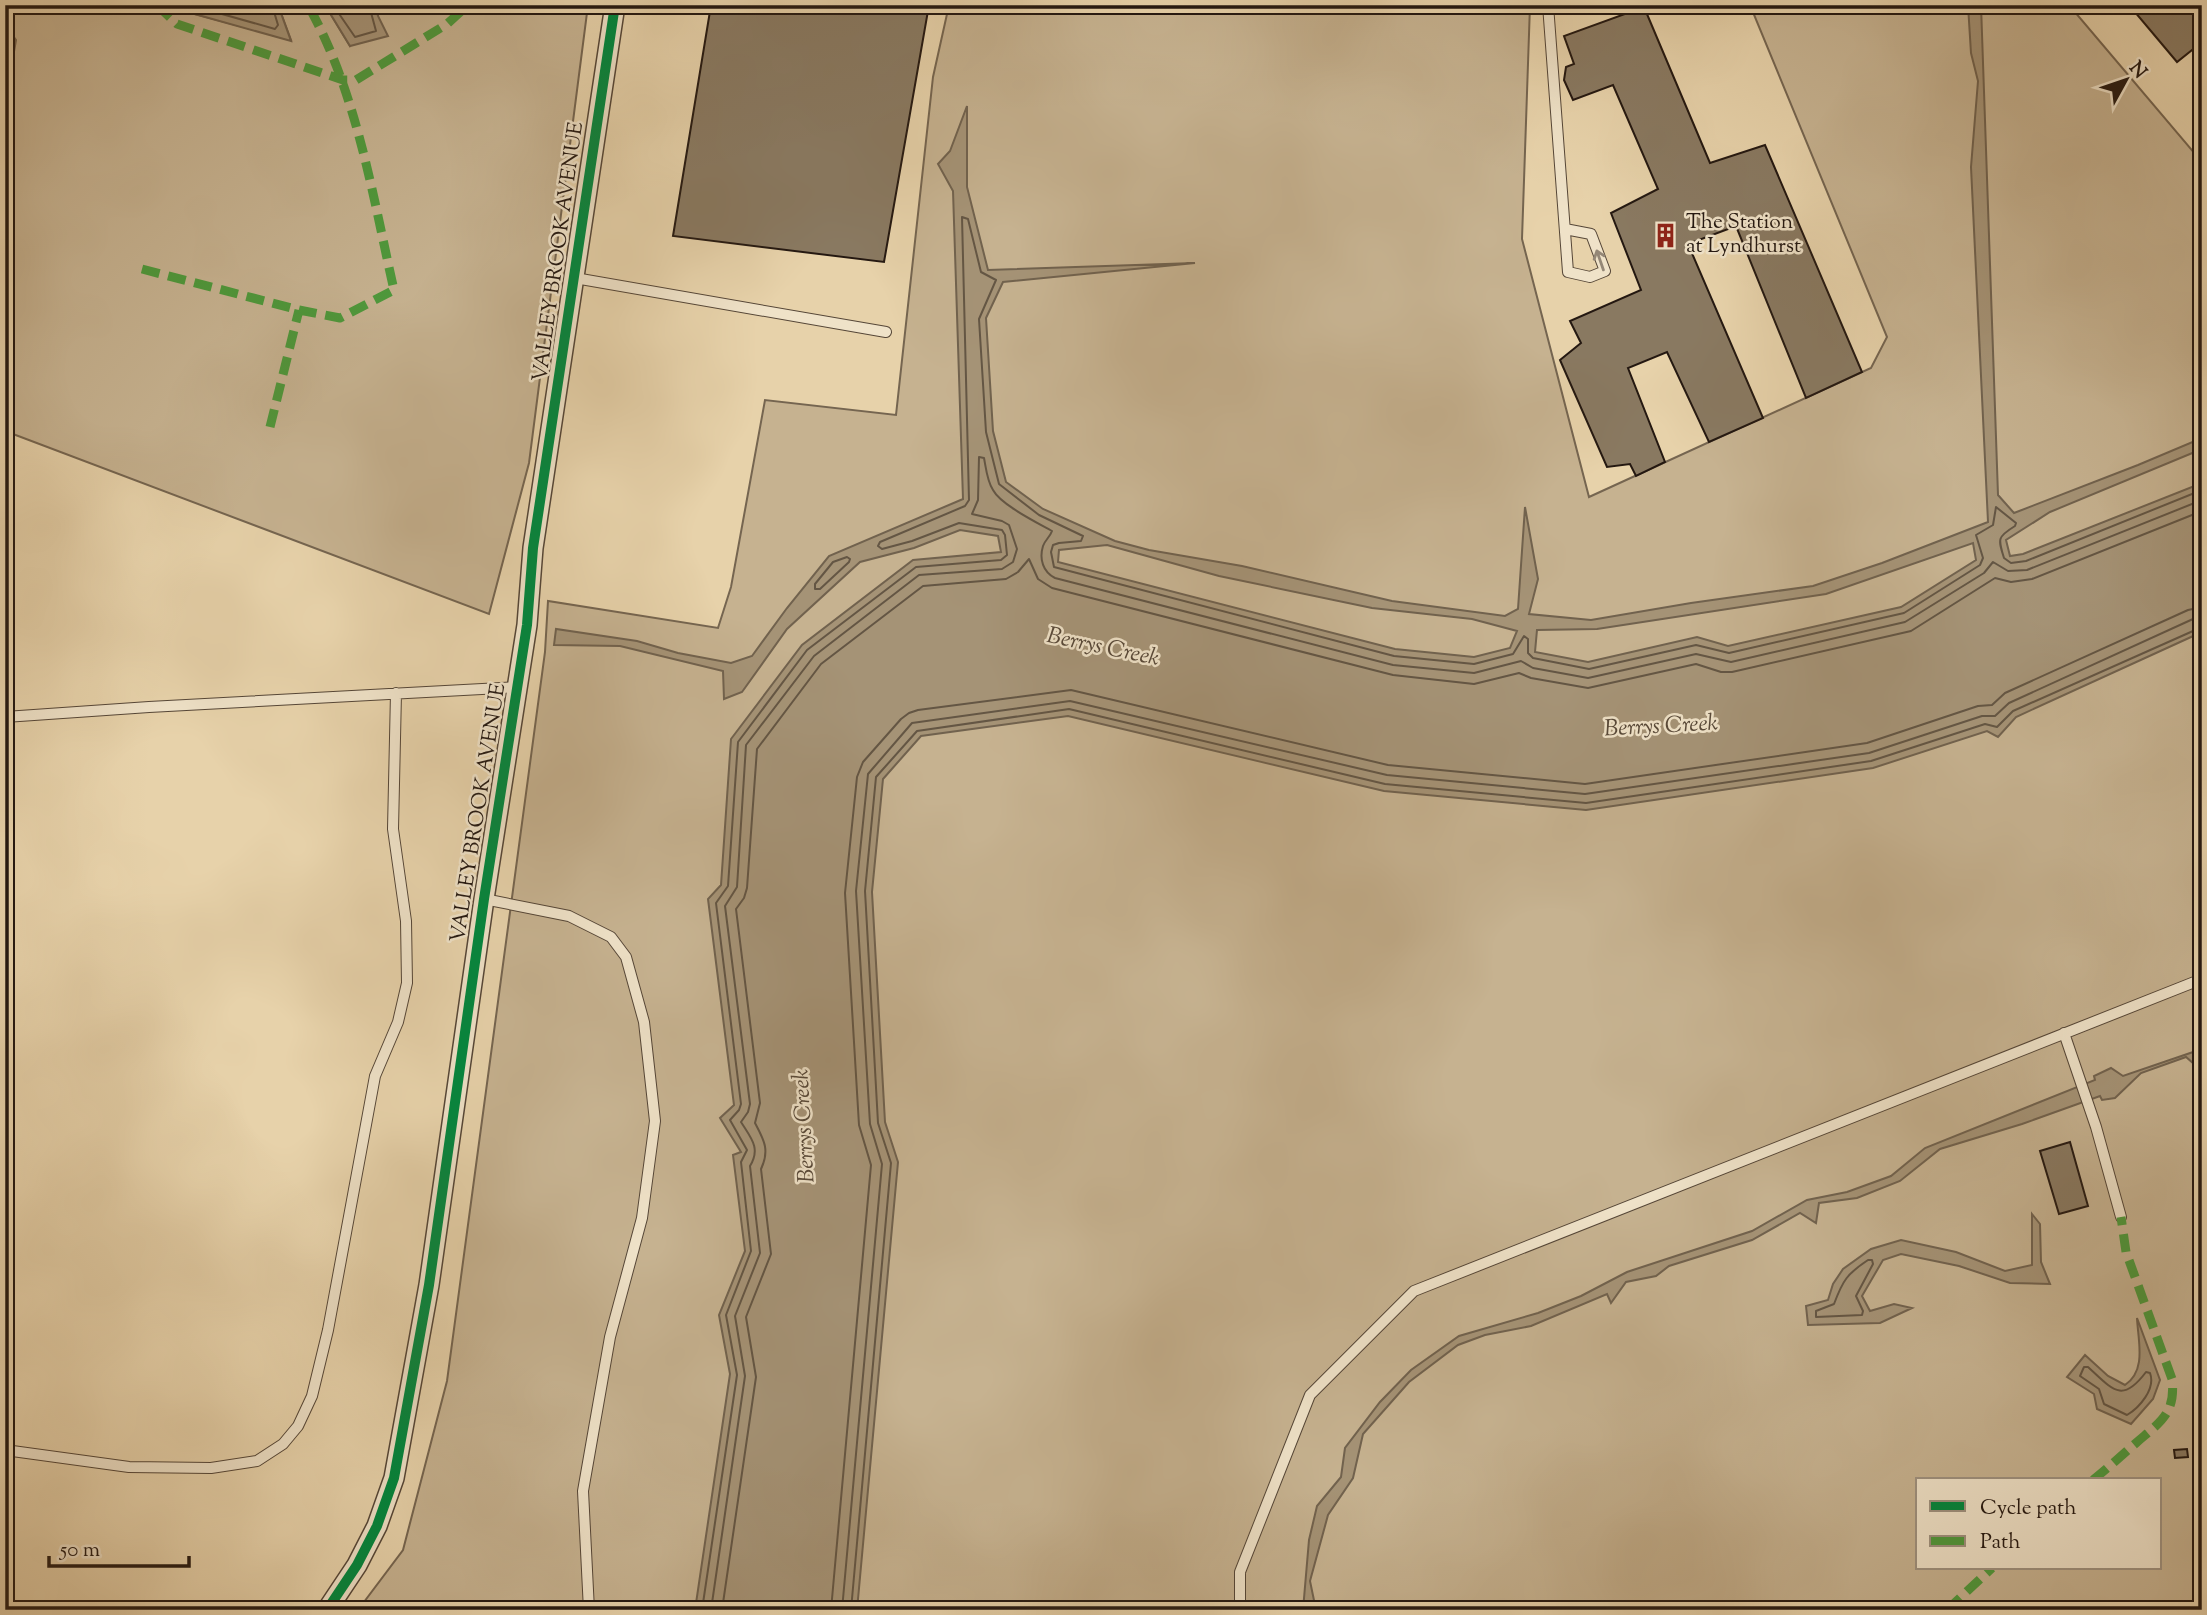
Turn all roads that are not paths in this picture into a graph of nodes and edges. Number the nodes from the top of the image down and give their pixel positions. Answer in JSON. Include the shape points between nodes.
{"nodes":[{"id":1,"x":615,"y":5,"type":"edge"},
{"id":2,"x":1548,"y":5,"type":"edge"},
{"id":3,"x":1565,"y":229,"type":"junction"},
{"id":4,"x":575,"y":278,"type":"junction"},
{"id":5,"x":886,"y":332,"type":"dead end"},
{"id":6,"x":517,"y":687,"type":"junction"},
{"id":7,"x":396,"y":693,"type":"junction"},
{"id":8,"x":5,"y":717,"type":"edge"},
{"id":9,"x":484,"y":899,"type":"junction"},
{"id":10,"x":2202,"y":979,"type":"edge"},
{"id":11,"x":2064,"y":1033,"type":"junction"},
{"id":12,"x":2122,"y":1217,"type":"dead end"},
{"id":13,"x":5,"y":1450,"type":"edge"},
{"id":14,"x":327,"y":1610,"type":"edge"},
{"id":15,"x":589,"y":1610,"type":"edge"},
{"id":16,"x":1240,"y":1610,"type":"edge"}],
"edges":[{"from":1,"to":4,"type":"street","name":"VALLEY BROOK AVENUE"},
{"from":2,"to":3,"type":"lane"},
{"from":3,"to":3,"type":"lane","one_way":true,"via":[[1568,272],[1590,277],[1605,271],[1591,233]]},
{"from":4,"to":5,"type":"lane"},
{"from":4,"to":6,"type":"street","name":"VALLEY BROOK AVENUE","via":[[533,548]]},
{"from":6,"to":7,"type":"lane"},
{"from":6,"to":9,"type":"street","name":"VALLEY BROOK AVENUE"},
{"from":7,"to":8,"type":"lane"},
{"from":7,"to":13,"type":"lane","via":[[393,829],[406,921],[407,983],[398,1021],[375,1076],[328,1330],[312,1396],[298,1426],[283,1444],[257,1461],[211,1468],[129,1467]]},
{"from":9,"to":14,"type":"street","name":"VALLEY BROOK AVENUE","via":[[429,1285],[394,1478],[367,1546]]},
{"from":9,"to":15,"type":"lane","via":[[569,916],[611,937],[626,957],[644,1023],[655,1121],[642,1218],[610,1337],[583,1491]]},
{"from":10,"to":11,"type":"lane"},
{"from":11,"to":12,"type":"lane"},
{"from":11,"to":16,"type":"lane","via":[[1414,1291],[1311,1395],[1240,1572]]}]}
